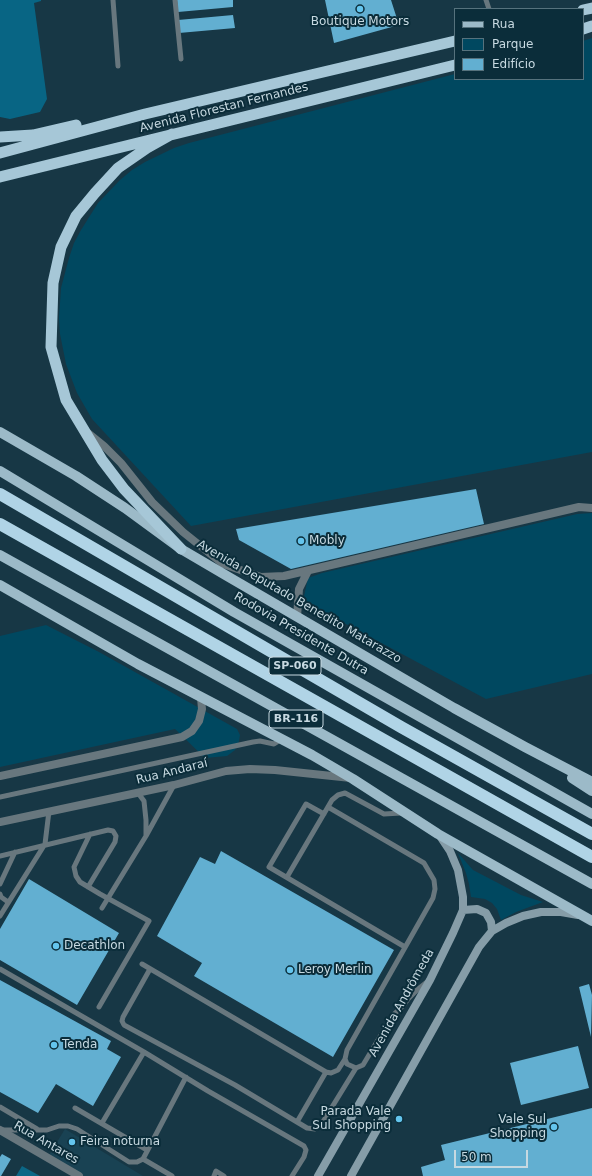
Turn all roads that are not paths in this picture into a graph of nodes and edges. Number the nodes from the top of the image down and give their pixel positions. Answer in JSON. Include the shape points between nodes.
{"nodes":[{"id":1,"x":113,"y":0,"type":"edge"},
{"id":2,"x":175,"y":0,"type":"edge"},
{"id":3,"x":454,"y":41,"type":"edge"},
{"id":4,"x":181,"y":59,"type":"dead end"},
{"id":5,"x":454,"y":65,"type":"edge"},
{"id":6,"x":118,"y":66,"type":"dead end"},
{"id":7,"x":146,"y":114,"type":"junction"},
{"id":8,"x":172,"y":134,"type":"junction"},
{"id":9,"x":0,"y":137,"type":"edge"},
{"id":10,"x":0,"y":153,"type":"edge"},
{"id":11,"x":0,"y":178,"type":"edge"},
{"id":12,"x":83,"y":429,"type":"junction"},
{"id":13,"x":0,"y":432,"type":"edge"},
{"id":14,"x":0,"y":470,"type":"edge"},
{"id":15,"x":0,"y":494,"type":"edge"},
{"id":16,"x":592,"y":508,"type":"edge"},
{"id":17,"x":0,"y":524,"type":"edge"},
{"id":18,"x":181,"y":549,"type":"junction"},
{"id":19,"x":0,"y":555,"type":"edge"},
{"id":20,"x":308,"y":571,"type":"junction"},
{"id":21,"x":0,"y":586,"type":"edge"},
{"id":22,"x":297,"y":617,"type":"junction"},
{"id":23,"x":201,"y":698,"type":"junction"},
{"id":24,"x":282,"y":739,"type":"junction"},
{"id":25,"x":525,"y":747,"type":"junction"},
{"id":26,"x":0,"y":776,"type":"edge"},
{"id":27,"x":353,"y":779,"type":"junction"},
{"id":28,"x":592,"y":782,"type":"edge"},
{"id":29,"x":174,"y":785,"type":"junction"},
{"id":30,"x":592,"y":791,"type":"edge"},
{"id":31,"x":138,"y":793,"type":"junction"},
{"id":32,"x":0,"y":797,"type":"edge"},
{"id":33,"x":328,"y":806,"type":"junction"},
{"id":34,"x":48,"y":811,"type":"junction"},
{"id":35,"x":406,"y":812,"type":"junction"},
{"id":36,"x":324,"y":814,"type":"junction"},
{"id":37,"x":592,"y":814,"type":"edge"},
{"id":38,"x":0,"y":822,"type":"edge"},
{"id":39,"x":90,"y":834,"type":"junction"},
{"id":40,"x":438,"y":834,"type":"junction"},
{"id":41,"x":592,"y":834,"type":"edge"},
{"id":42,"x":146,"y":836,"type":"junction"},
{"id":43,"x":45,"y":844,"type":"junction"},
{"id":44,"x":15,"y":852,"type":"junction"},
{"id":45,"x":0,"y":856,"type":"edge"},
{"id":46,"x":592,"y":857,"type":"edge"},
{"id":47,"x":287,"y":877,"type":"junction"},
{"id":48,"x":0,"y":884,"type":"edge"},
{"id":49,"x":592,"y":884,"type":"edge"},
{"id":50,"x":88,"y":887,"type":"junction"},
{"id":51,"x":0,"y":894,"type":"edge"},
{"id":52,"x":107,"y":898,"type":"junction"},
{"id":53,"x":8,"y":902,"type":"junction"},
{"id":54,"x":102,"y":908,"type":"dead end"},
{"id":55,"x":463,"y":910,"type":"junction"},
{"id":56,"x":582,"y":915,"type":"junction"},
{"id":57,"x":0,"y":916,"type":"edge"},
{"id":58,"x":592,"y":921,"type":"edge"},
{"id":59,"x":492,"y":931,"type":"junction"},
{"id":60,"x":405,"y":947,"type":"junction"},
{"id":61,"x":142,"y":964,"type":"dead end"},
{"id":62,"x":0,"y":969,"type":"edge"},
{"id":63,"x":150,"y":969,"type":"junction"},
{"id":64,"x":430,"y":980,"type":"junction"},
{"id":65,"x":99,"y":1007,"type":"dead end"},
{"id":66,"x":144,"y":1052,"type":"junction"},
{"id":67,"x":345,"y":1059,"type":"junction"},
{"id":68,"x":356,"y":1068,"type":"junction"},
{"id":69,"x":326,"y":1072,"type":"junction"},
{"id":70,"x":186,"y":1077,"type":"junction"},
{"id":71,"x":0,"y":1107,"type":"edge"},
{"id":72,"x":75,"y":1108,"type":"dead end"},
{"id":73,"x":297,"y":1122,"type":"junction"},
{"id":74,"x":102,"y":1123,"type":"junction"},
{"id":75,"x":0,"y":1130,"type":"edge"},
{"id":76,"x":38,"y":1130,"type":"junction"},
{"id":77,"x":148,"y":1150,"type":"junction"},
{"id":78,"x":143,"y":1159,"type":"junction"},
{"id":79,"x":79,"y":1176,"type":"edge"},
{"id":80,"x":172,"y":1176,"type":"edge"},
{"id":81,"x":214,"y":1176,"type":"edge"},
{"id":82,"x":224,"y":1176,"type":"edge"},
{"id":83,"x":292,"y":1176,"type":"edge"},
{"id":84,"x":318,"y":1176,"type":"edge"},
{"id":85,"x":350,"y":1176,"type":"edge"}],
"edges":[{"from":1,"to":6,"type":"lane"},
{"from":2,"to":4,"type":"lane"},
{"from":3,"to":7,"type":"highway","name":"Avenida Florestan Fernandes"},
{"from":5,"to":8,"type":"highway","name":"Avenida Florestan Fernandes"},
{"from":7,"to":9,"type":"highway","via":[[33,135]]},
{"from":7,"to":10,"type":"highway","name":"Avenida Florestan Fernandes"},
{"from":8,"to":11,"type":"highway","name":"Avenida Florestan Fernandes"},
{"from":8,"to":12,"type":"highway","via":[[118,168],[76,216],[61,247],[53,283],[51,347],[66,400]]},
{"from":12,"to":18,"type":"highway","via":[[124,489]]},
{"from":12,"to":20,"type":"street","via":[[115,457],[152,502],[183,532],[223,564],[262,577]]},
{"from":13,"to":18,"type":"main road","name":"Avenida Deputado Benedito Matarazzo","via":[[76,476]]},
{"from":14,"to":37,"type":"main road","name":"Rodovia Presidente Dutra","via":[[234,612]]},
{"from":15,"to":41,"type":"highway","number":"SP-060","via":[[394,723]]},
{"from":16,"to":20,"type":"street","via":[[579,508]]},
{"from":17,"to":46,"type":"highway","number":"SP-060"},
{"from":18,"to":22,"type":"main road","name":"Avenida Deputado Benedito Matarazzo"},
{"from":19,"to":49,"type":"main road","number":"BR-116"},
{"from":20,"to":22,"type":"street","via":[[299,589]]},
{"from":21,"to":23,"type":"main road"},
{"from":22,"to":25,"type":"main road","name":"Avenida Deputado Benedito Matarazzo"},
{"from":23,"to":24,"type":"main road"},
{"from":23,"to":26,"type":"street","via":[[202,710],[199,721],[192,731],[182,737]]},
{"from":24,"to":27,"type":"main road"},
{"from":24,"to":32,"type":"lane","via":[[274,744],[253,742]]},
{"from":25,"to":28,"type":"main road","name":"Avenida Deputado Benedito Matarazzo"},
{"from":25,"to":30,"type":"main road"},
{"from":27,"to":29,"type":"street","name":"Rua Andaraí","via":[[250,769],[226,771]]},
{"from":27,"to":35,"type":"main road"},
{"from":29,"to":31,"type":"street","name":"Rua Andaraí"},
{"from":29,"to":42,"type":"lane"},
{"from":31,"to":34,"type":"street","name":"Rua Andaraí"},
{"from":31,"to":42,"type":"lane","via":[[144,801]]},
{"from":33,"to":35,"type":"lane","via":[[335,797],[345,793],[384,814]]},
{"from":33,"to":36,"type":"lane"},
{"from":33,"to":60,"type":"lane","via":[[424,863],[430,871],[435,889],[433,898]]},
{"from":34,"to":38,"type":"street","name":"Rua Andaraí"},
{"from":34,"to":43,"type":"lane"},
{"from":35,"to":40,"type":"main road"},
{"from":36,"to":47,"type":"lane"},
{"from":36,"to":47,"type":"lane","via":[[306,804],[269,867]]},
{"from":39,"to":43,"type":"lane"},
{"from":39,"to":50,"type":"lane","via":[[74,867],[80,882]]},
{"from":39,"to":50,"type":"lane","via":[[108,830],[113,831],[116,836],[115,842]]},
{"from":40,"to":55,"type":"main road","name":"Avenida Andrômeda","via":[[458,870]]},
{"from":40,"to":56,"type":"main road"},
{"from":42,"to":52,"type":"lane"},
{"from":43,"to":44,"type":"lane"},
{"from":43,"to":53,"type":"lane"},
{"from":44,"to":45,"type":"lane"},
{"from":44,"to":48,"type":"lane"},
{"from":47,"to":60,"type":"lane"},
{"from":50,"to":52,"type":"lane"},
{"from":51,"to":53,"type":"lane"},
{"from":52,"to":54,"type":"lane"},
{"from":52,"to":65,"type":"lane","via":[[149,921]]},
{"from":53,"to":57,"type":"lane"},
{"from":55,"to":59,"type":"main road","via":[[477,909],[486,913]]},
{"from":55,"to":64,"type":"main road","name":"Avenida Andrômeda"},
{"from":56,"to":58,"type":"main road"},
{"from":56,"to":59,"type":"main road","via":[[541,912],[523,916]]},
{"from":59,"to":85,"type":"main road","via":[[479,947]]},
{"from":60,"to":67,"type":"lane","via":[[347,1050]]},
{"from":61,"to":63,"type":"lane"},
{"from":62,"to":66,"type":"lane"},
{"from":63,"to":69,"type":"lane"},
{"from":63,"to":73,"type":"lane","via":[[123,1017],[124,1025]]},
{"from":64,"to":68,"type":"lane","via":[[393,1015],[363,1064]]},
{"from":64,"to":84,"type":"main road","name":"Avenida Andrômeda"},
{"from":66,"to":70,"type":"lane"},
{"from":66,"to":74,"type":"lane"},
{"from":67,"to":68,"type":"lane","via":[[347,1064]]},
{"from":67,"to":69,"type":"lane","via":[[338,1070]]},
{"from":68,"to":73,"type":"lane","via":[[321,1125],[314,1129]]},
{"from":69,"to":73,"type":"lane"},
{"from":70,"to":77,"type":"lane"},
{"from":70,"to":83,"type":"lane","via":[[304,1146],[304,1157]]},
{"from":71,"to":76,"type":"lane"},
{"from":72,"to":74,"type":"lane"},
{"from":74,"to":77,"type":"lane"},
{"from":75,"to":76,"type":"lane"},
{"from":75,"to":79,"type":"street","name":"Rua Antares"},
{"from":76,"to":78,"type":"lane","via":[[68,1126],[129,1162]]},
{"from":77,"to":78,"type":"lane"},
{"from":78,"to":80,"type":"lane"},
{"from":81,"to":82,"type":"lane","via":[[216,1171]]}]}
